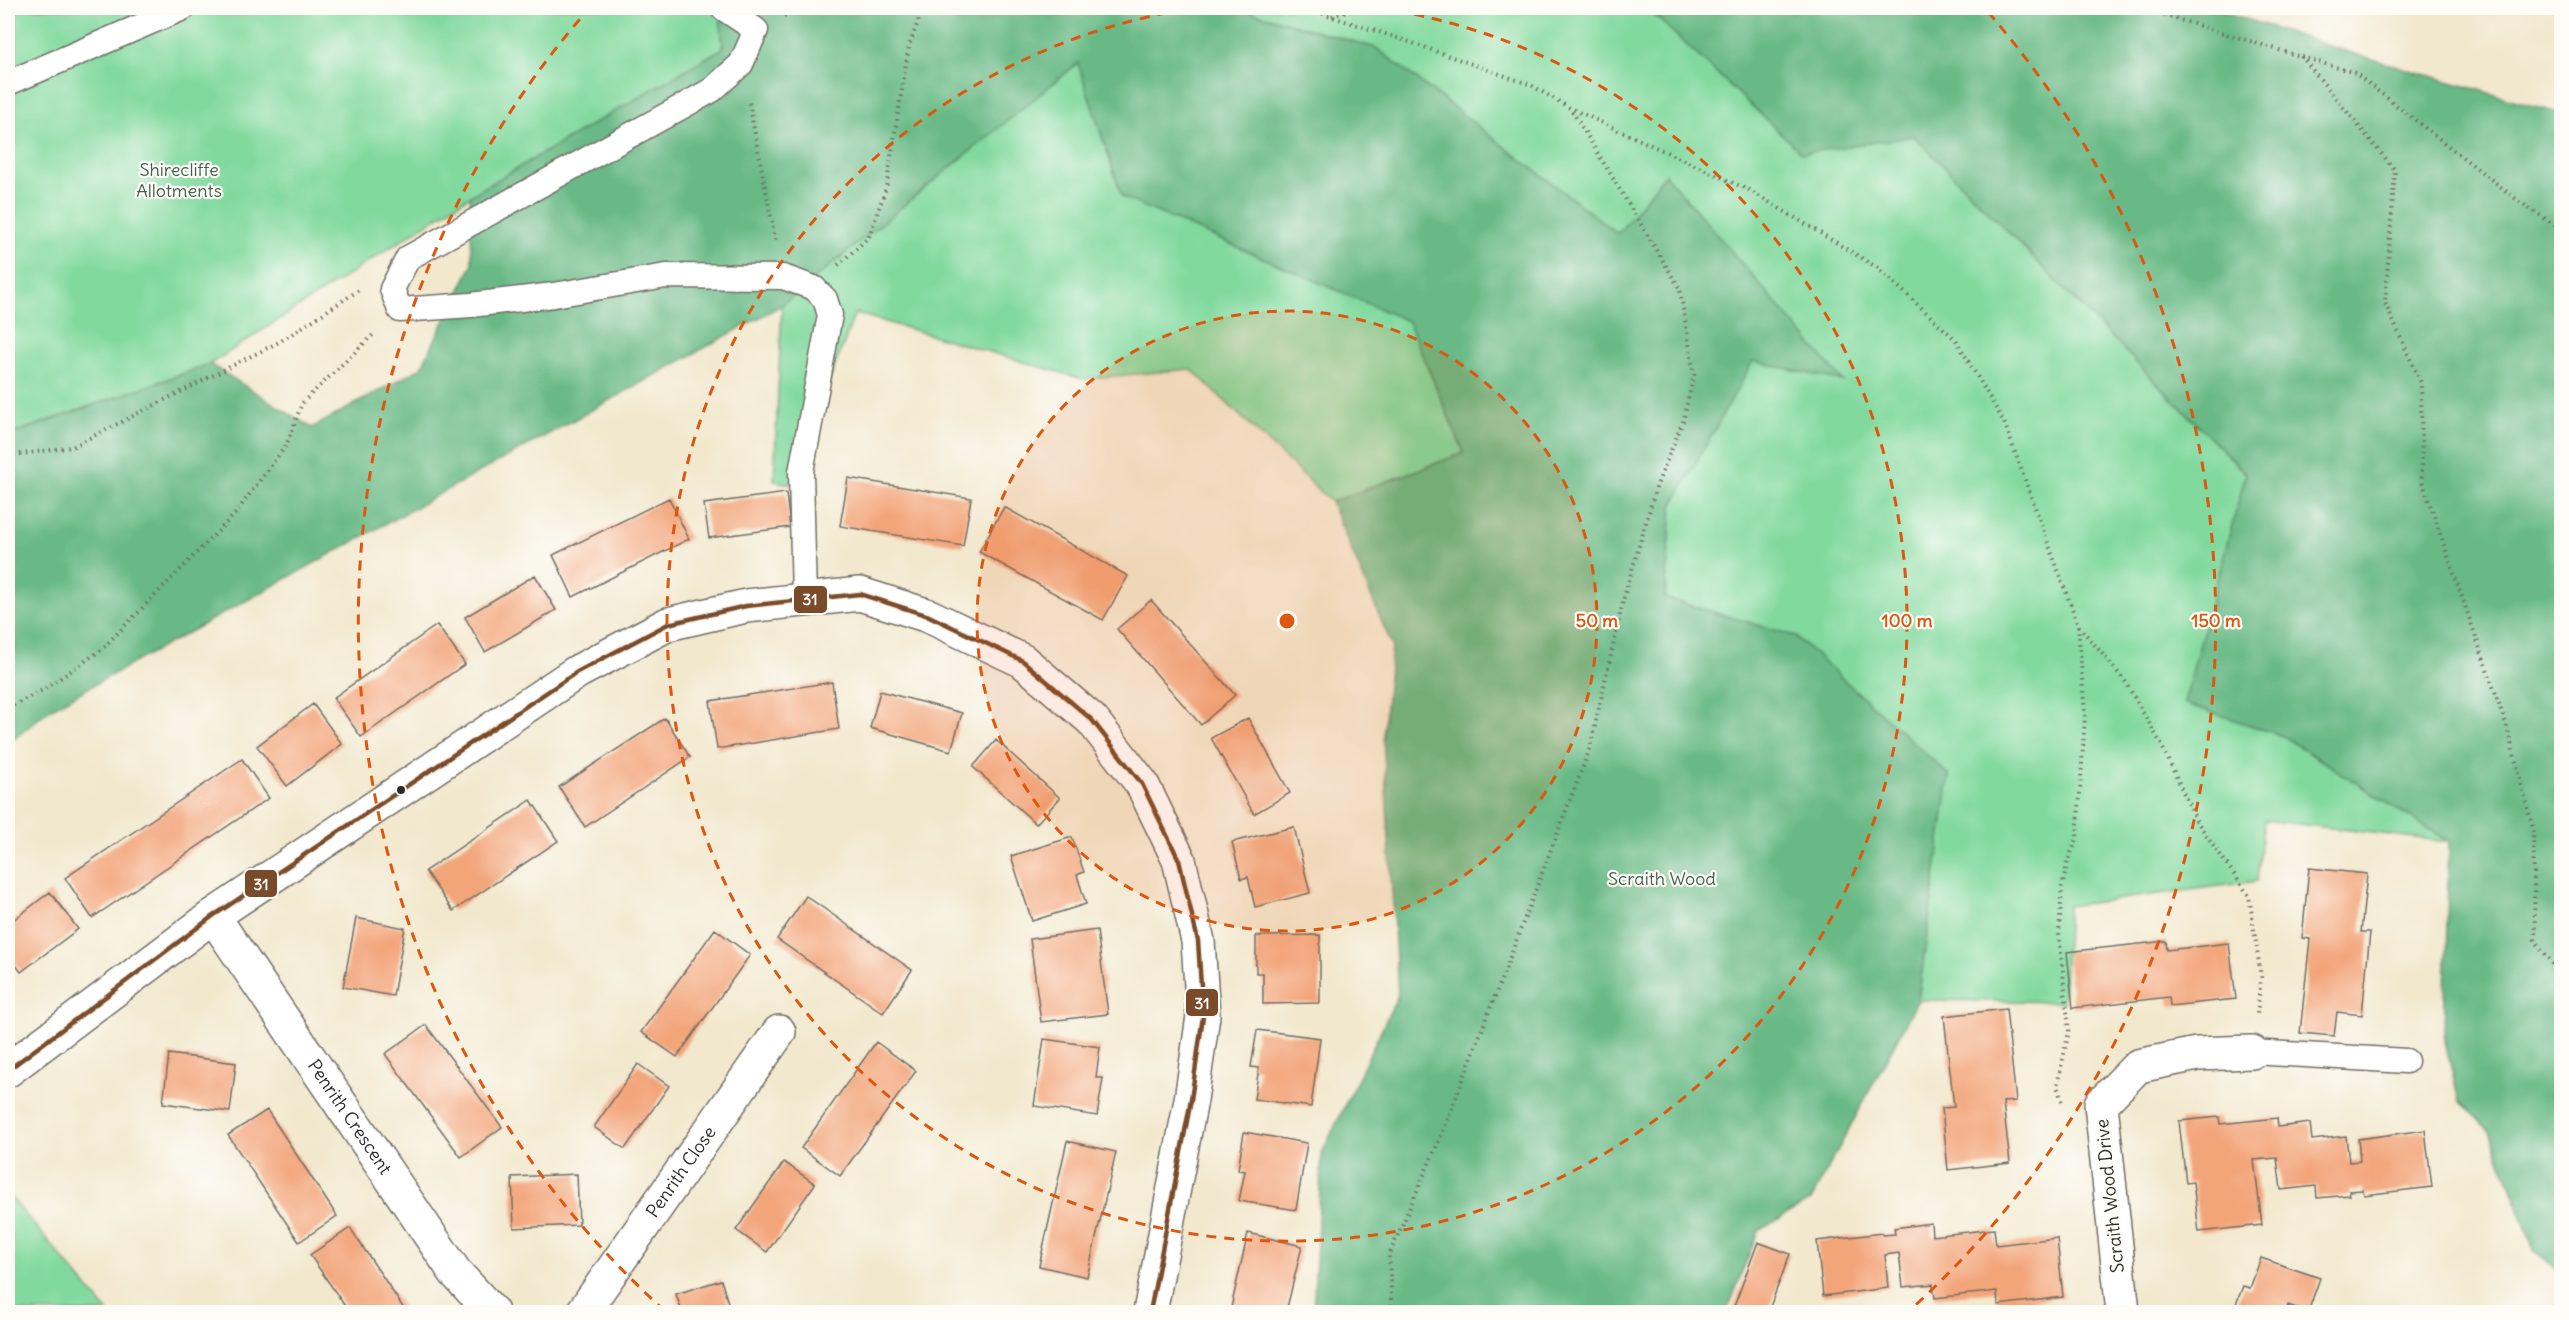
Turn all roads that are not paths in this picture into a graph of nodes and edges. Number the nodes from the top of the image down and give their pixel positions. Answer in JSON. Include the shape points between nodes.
{"nodes":[{"id":1,"x":183,"y":8,"type":"edge"},
{"id":2,"x":723,"y":8,"type":"edge"},
{"id":3,"x":8,"y":83,"type":"edge"},
{"id":4,"x":804,"y":599,"type":"junction"},
{"id":5,"x":213,"y":916,"type":"junction"},
{"id":6,"x":779,"y":1032,"type":"dead end"},
{"id":7,"x":2252,"y":1052,"type":"joint"},
{"id":8,"x":2406,"y":1061,"type":"dead end"},
{"id":9,"x":8,"y":1070,"type":"edge"},
{"id":10,"x":492,"y":1312,"type":"edge"},
{"id":11,"x":583,"y":1312,"type":"edge"},
{"id":12,"x":1150,"y":1312,"type":"edge"},
{"id":13,"x":2123,"y":1312,"type":"edge"}],
"edges":[{"from":1,"to":3,"type":"lane"},
{"from":2,"to":4,"type":"lane","via":[[756,30],[741,64],[712,90],[408,258],[392,290],[400,310],[554,296],[666,276],[783,277],[814,288],[825,299],[830,315],[801,472]]},
{"from":4,"to":5,"type":"street","via":[[746,606],[668,624],[577,672]]},
{"from":4,"to":12,"type":"street","via":[[860,594],[928,616],[1023,661],[1092,720],[1142,784],[1179,860],[1198,941],[1203,1016]]},
{"from":5,"to":9,"type":"street"},
{"from":5,"to":10,"type":"street","name":"Penrith Crescent","via":[[454,1272]]},
{"from":6,"to":11,"type":"street","name":"Penrith Close"},
{"from":7,"to":8,"type":"lane"},
{"from":7,"to":13,"type":"street","name":"Scraith Wood Drive","via":[[2197,1054],[2138,1066],[2101,1104]]}]}
